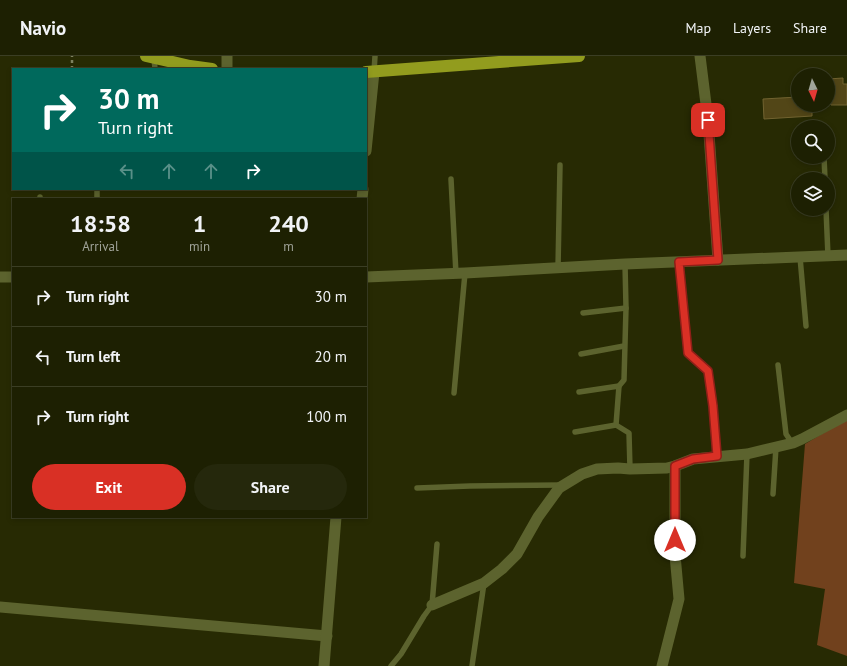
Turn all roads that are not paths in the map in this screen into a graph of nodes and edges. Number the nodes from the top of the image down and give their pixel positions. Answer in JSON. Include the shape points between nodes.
{"nodes":[{"id":1,"x":227,"y":56,"type":"edge"},
{"id":2,"x":375,"y":56,"type":"edge"},
{"id":3,"x":579,"y":56,"type":"edge"},
{"id":4,"x":700,"y":56,"type":"edge"},
{"id":5,"x":562,"y":57,"type":"edge"},
{"id":6,"x":514,"y":59,"type":"edge"},
{"id":7,"x":152,"y":61,"type":"edge"},
{"id":8,"x":204,"y":68,"type":"edge"},
{"id":9,"x":227,"y":68,"type":"edge"},
{"id":10,"x":370,"y":72,"type":"edge"},
{"id":11,"x":367,"y":139,"type":"edge"},
{"id":12,"x":560,"y":165,"type":"dead end"},
{"id":13,"x":450,"y":179,"type":"dead end"},
{"id":14,"x":826,"y":216,"type":"edge"},
{"id":15,"x":847,"y":255,"type":"edge"},
{"id":16,"x":828,"y":256,"type":"junction"},
{"id":17,"x":800,"y":257,"type":"junction"},
{"id":18,"x":718,"y":260,"type":"junction"},
{"id":19,"x":679,"y":262,"type":"junction"},
{"id":20,"x":625,"y":264,"type":"junction"},
{"id":21,"x":558,"y":268,"type":"junction"},
{"id":22,"x":461,"y":273,"type":"junction"},
{"id":23,"x":0,"y":277,"type":"edge"},
{"id":24,"x":12,"y":277,"type":"edge"},
{"id":25,"x":367,"y":277,"type":"edge"},
{"id":26,"x":626,"y":308,"type":"junction"},
{"id":27,"x":583,"y":313,"type":"dead end"},
{"id":28,"x":806,"y":326,"type":"dead end"},
{"id":29,"x":624,"y":346,"type":"junction"},
{"id":30,"x":581,"y":354,"type":"dead end"},
{"id":31,"x":778,"y":366,"type":"dead end"},
{"id":32,"x":618,"y":386,"type":"junction"},
{"id":33,"x":579,"y":392,"type":"dead end"},
{"id":34,"x":454,"y":393,"type":"dead end"},
{"id":35,"x":847,"y":415,"type":"edge"},
{"id":36,"x":616,"y":424,"type":"junction"},
{"id":37,"x":575,"y":432,"type":"dead end"},
{"id":38,"x":793,"y":444,"type":"junction"},
{"id":39,"x":776,"y":447,"type":"junction"},
{"id":40,"x":747,"y":454,"type":"junction"},
{"id":41,"x":717,"y":456,"type":"junction"},
{"id":42,"x":675,"y":466,"type":"junction"},
{"id":43,"x":630,"y":469,"type":"junction"},
{"id":44,"x":563,"y":485,"type":"junction"},
{"id":45,"x":417,"y":488,"type":"dead end"},
{"id":46,"x":773,"y":494,"type":"dead end"},
{"id":47,"x":336,"y":518,"type":"edge"},
{"id":48,"x":437,"y":544,"type":"dead end"},
{"id":49,"x":743,"y":556,"type":"dead end"},
{"id":50,"x":484,"y":583,"type":"junction"},
{"id":51,"x":432,"y":605,"type":"junction"},
{"id":52,"x":0,"y":607,"type":"edge"},
{"id":53,"x":327,"y":636,"type":"junction"},
{"id":54,"x":324,"y":666,"type":"edge"},
{"id":55,"x":391,"y":666,"type":"edge"},
{"id":56,"x":472,"y":666,"type":"edge"},
{"id":57,"x":662,"y":666,"type":"edge"}],
"edges":[{"from":1,"to":9,"type":"street"},
{"from":2,"to":10,"type":"lane"},
{"from":3,"to":5,"type":"main road"},
{"from":4,"to":18,"type":"street","via":[[708,120]]},
{"from":5,"to":6,"type":"main road"},
{"from":6,"to":10,"type":"main road"},
{"from":7,"to":8,"type":"main road"},
{"from":10,"to":11,"type":"street"},
{"from":12,"to":21,"type":"lane"},
{"from":13,"to":22,"type":"lane"},
{"from":14,"to":16,"type":"lane"},
{"from":15,"to":16,"type":"street"},
{"from":16,"to":17,"type":"street"},
{"from":17,"to":18,"type":"street"},
{"from":17,"to":28,"type":"lane"},
{"from":18,"to":19,"type":"street"},
{"from":19,"to":20,"type":"street"},
{"from":19,"to":41,"type":"lane","via":[[688,353],[708,371]]},
{"from":20,"to":21,"type":"street"},
{"from":20,"to":26,"type":"lane"},
{"from":21,"to":22,"type":"street"},
{"from":22,"to":25,"type":"street"},
{"from":22,"to":34,"type":"lane"},
{"from":23,"to":24,"type":"street"},
{"from":26,"to":27,"type":"lane"},
{"from":26,"to":29,"type":"lane"},
{"from":29,"to":30,"type":"lane"},
{"from":29,"to":32,"type":"lane","via":[[624,380]]},
{"from":31,"to":38,"type":"lane","via":[[786,434]]},
{"from":32,"to":33,"type":"lane"},
{"from":32,"to":36,"type":"lane"},
{"from":35,"to":38,"type":"street"},
{"from":36,"to":37,"type":"lane"},
{"from":36,"to":43,"type":"lane","via":[[629,433]]},
{"from":38,"to":39,"type":"street"},
{"from":39,"to":40,"type":"street"},
{"from":39,"to":46,"type":"lane"},
{"from":40,"to":41,"type":"street"},
{"from":40,"to":49,"type":"lane"},
{"from":41,"to":42,"type":"street","via":[[693,459]]},
{"from":42,"to":43,"type":"street"},
{"from":42,"to":57,"type":"street","via":[[675,555],[679,599]]},
{"from":43,"to":44,"type":"street","via":[[597,469]]},
{"from":44,"to":45,"type":"lane"},
{"from":44,"to":50,"type":"street","via":[[538,517],[517,554]]},
{"from":47,"to":53,"type":"street"},
{"from":48,"to":51,"type":"lane"},
{"from":50,"to":51,"type":"street"},
{"from":50,"to":56,"type":"lane"},
{"from":51,"to":55,"type":"lane"},
{"from":52,"to":53,"type":"street"},
{"from":53,"to":54,"type":"street"}]}
